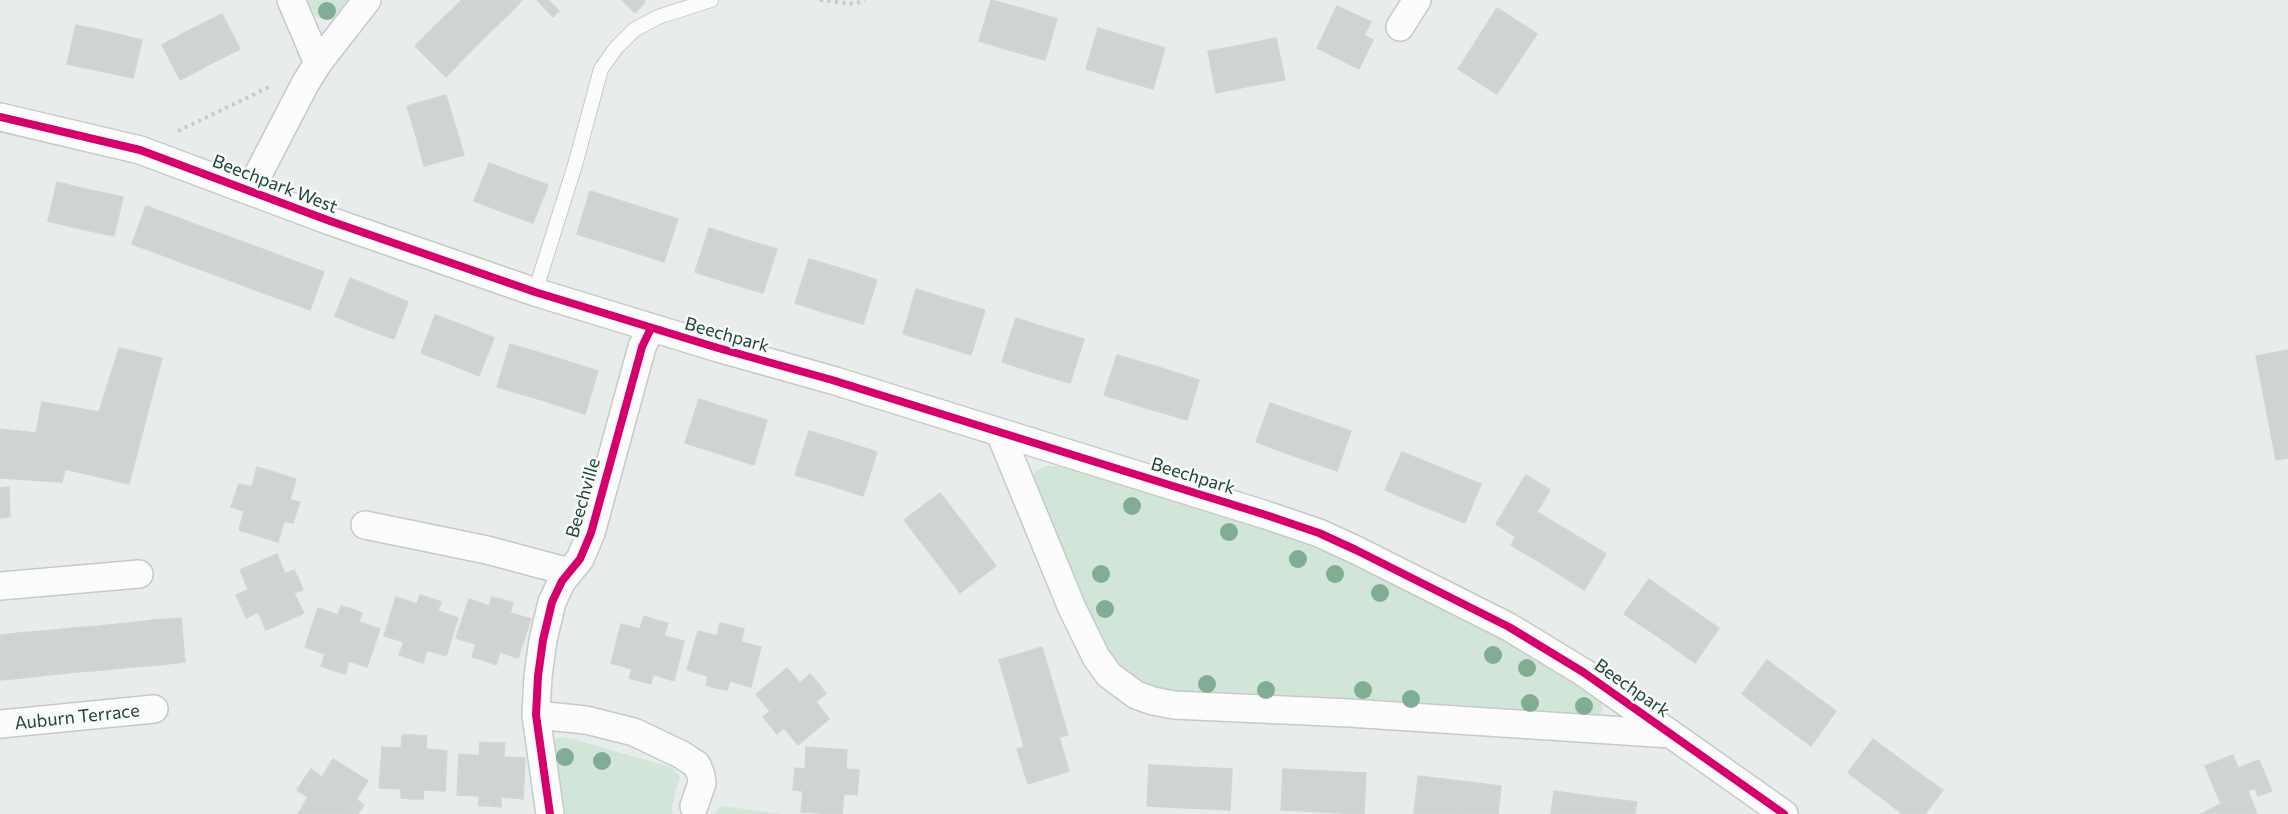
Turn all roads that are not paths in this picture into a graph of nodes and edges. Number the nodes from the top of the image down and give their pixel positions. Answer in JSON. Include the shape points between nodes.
{"nodes":[{"id":1,"x":291,"y":0,"type":"edge"},
{"id":2,"x":367,"y":0,"type":"edge"},
{"id":3,"x":711,"y":0,"type":"edge"},
{"id":4,"x":1417,"y":0,"type":"edge"},
{"id":5,"x":1400,"y":27,"type":"dead end"},
{"id":6,"x":318,"y":63,"type":"junction"},
{"id":7,"x":0,"y":117,"type":"edge"},
{"id":8,"x":250,"y":190,"type":"junction"},
{"id":9,"x":535,"y":292,"type":"junction"},
{"id":10,"x":651,"y":328,"type":"junction"},
{"id":11,"x":1000,"y":434,"type":"junction"},
{"id":12,"x":365,"y":525,"type":"dead end"},
{"id":13,"x":569,"y":572,"type":"junction"},
{"id":14,"x":139,"y":574,"type":"dead end"},
{"id":15,"x":0,"y":586,"type":"edge"},
{"id":16,"x":154,"y":709,"type":"dead end"},
{"id":17,"x":536,"y":715,"type":"junction"},
{"id":18,"x":0,"y":724,"type":"edge"},
{"id":19,"x":1672,"y":734,"type":"junction"},
{"id":20,"x":694,"y":806,"type":"dead end"},
{"id":21,"x":550,"y":814,"type":"edge"},
{"id":22,"x":1784,"y":814,"type":"edge"}],
"edges":[{"from":1,"to":6,"type":"street"},
{"from":2,"to":6,"type":"street","name":"Beechpark West"},
{"from":3,"to":9,"type":"lane","via":[[658,17],[634,30],[601,69]]},
{"from":4,"to":5,"type":"street"},
{"from":6,"to":8,"type":"street","name":"Beechpark West"},
{"from":7,"to":8,"type":"street","name":"Beechpark West","via":[[140,150]]},
{"from":8,"to":9,"type":"street","name":"Beechpark West"},
{"from":9,"to":10,"type":"street","name":"Beechpark"},
{"from":10,"to":11,"type":"street","name":"Beechpark"},
{"from":10,"to":13,"type":"street","name":"Beechville","via":[[642,347],[591,533],[580,559]]},
{"from":11,"to":19,"type":"street","name":"Beechpark","via":[[1276,518],[1356,550],[1509,627]]},
{"from":11,"to":19,"type":"street","name":"Beechpark","via":[[1096,657],[1109,675],[1136,695],[1174,705]]},
{"from":12,"to":13,"type":"street","via":[[488,550]]},
{"from":13,"to":17,"type":"street","name":"Beechville","via":[[552,602],[537,676]]},
{"from":14,"to":15,"type":"street"},
{"from":16,"to":18,"type":"street","name":"Auburn Terrace"},
{"from":17,"to":20,"type":"street","via":[[586,720],[624,730],[682,755],[697,765],[701,775]]},
{"from":17,"to":21,"type":"street","name":"Beechville"},
{"from":19,"to":22,"type":"street","name":"Beechpark"}]}
